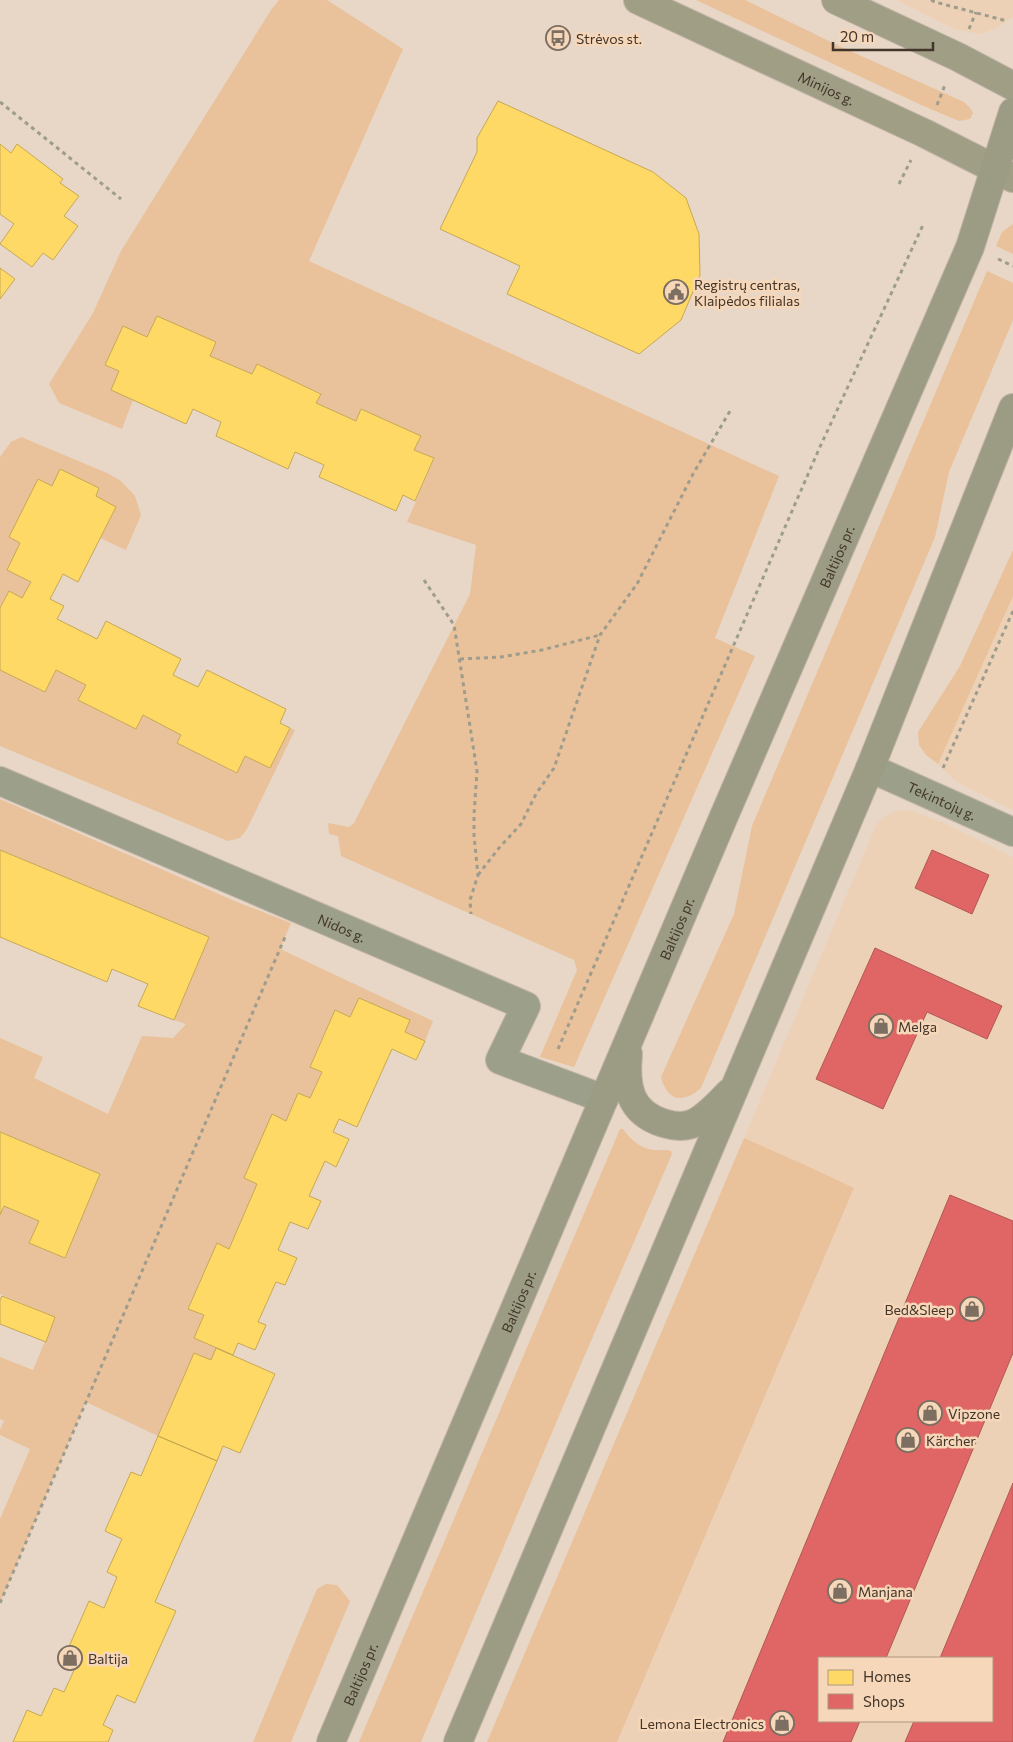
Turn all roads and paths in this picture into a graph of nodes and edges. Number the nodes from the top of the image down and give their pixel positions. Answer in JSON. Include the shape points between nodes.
{"nodes":[{"id":1,"x":638,"y":0,"type":"edge"},
{"id":2,"x":836,"y":0,"type":"edge"},
{"id":3,"x":931,"y":0,"type":"edge"},
{"id":4,"x":976,"y":12,"type":"junction"},
{"id":5,"x":1007,"y":21,"type":"dead end"},
{"id":6,"x":958,"y":57,"type":"junction"},
{"id":7,"x":1013,"y":86,"type":"edge"},
{"id":8,"x":0,"y":102,"type":"edge"},
{"id":9,"x":1013,"y":112,"type":"edge"},
{"id":10,"x":924,"y":133,"type":"junction"},
{"id":11,"x":1004,"y":173,"type":"edge"},
{"id":12,"x":899,"y":184,"type":"dead end"},
{"id":13,"x":121,"y":199,"type":"dead end"},
{"id":14,"x":923,"y":225,"type":"dead end"},
{"id":15,"x":992,"y":257,"type":"dead end"},
{"id":16,"x":1013,"y":266,"type":"edge"},
{"id":17,"x":1013,"y":408,"type":"edge"},
{"id":18,"x":730,"y":411,"type":"dead end"},
{"id":19,"x":424,"y":580,"type":"dead end"},
{"id":20,"x":1013,"y":611,"type":"edge"},
{"id":21,"x":600,"y":635,"type":"junction"},
{"id":22,"x":460,"y":659,"type":"junction"},
{"id":23,"x":870,"y":768,"type":"junction"},
{"id":24,"x":0,"y":781,"type":"edge"},
{"id":25,"x":931,"y":796,"type":"junction"},
{"id":26,"x":1013,"y":832,"type":"edge"},
{"id":27,"x":478,"y":875,"type":"junction"},
{"id":28,"x":298,"y":908,"type":"junction"},
{"id":29,"x":471,"y":914,"type":"dead end"},
{"id":30,"x":629,"y":1040,"type":"junction"},
{"id":31,"x":546,"y":1077,"type":"junction"},
{"id":32,"x":736,"y":1086,"type":"junction"},
{"id":33,"x":604,"y":1099,"type":"junction"},
{"id":34,"x":0,"y":1603,"type":"edge"},
{"id":35,"x":331,"y":1742,"type":"edge"},
{"id":36,"x":458,"y":1742,"type":"edge"}],
"edges":[{"from":1,"to":10,"type":"main road","name":"Minijos g."},
{"from":2,"to":6,"type":"main road"},
{"from":3,"to":4,"type":"path"},
{"from":4,"to":5,"type":"path"},
{"from":4,"to":6,"type":"path"},
{"from":6,"to":7,"type":"main road"},
{"from":6,"to":10,"type":"path"},
{"from":8,"to":13,"type":"path"},
{"from":9,"to":11,"type":"highway","name":"Baltijos pr."},
{"from":10,"to":11,"type":"main road","name":"Minijos g."},
{"from":10,"to":12,"type":"path"},
{"from":11,"to":30,"type":"highway","name":"Baltijos pr."},
{"from":14,"to":31,"type":"path","via":[[815,458]]},
{"from":15,"to":16,"type":"path"},
{"from":17,"to":23,"type":"highway"},
{"from":18,"to":21,"type":"path","via":[[693,474],[637,584]]},
{"from":19,"to":22,"type":"path","via":[[454,624]]},
{"from":20,"to":25,"type":"path"},
{"from":21,"to":22,"type":"path","via":[[542,650]]},
{"from":21,"to":27,"type":"path","via":[[554,768],[521,824]]},
{"from":22,"to":27,"type":"path","via":[[478,771],[474,822]]},
{"from":23,"to":25,"type":"street","name":"Tekintojų g."},
{"from":23,"to":32,"type":"highway"},
{"from":24,"to":28,"type":"street","name":"Nidos g."},
{"from":25,"to":26,"type":"street","name":"Tekintojų g."},
{"from":27,"to":29,"type":"path","via":[[470,900]]},
{"from":28,"to":31,"type":"street","name":"Nidos g.","via":[[526,1006],[500,1060]]},
{"from":28,"to":34,"type":"path"},
{"from":30,"to":32,"type":"highway","via":[[626,1076],[629,1091],[638,1108],[656,1121],[682,1127],[694,1123]]},
{"from":30,"to":33,"type":"highway","name":"Baltijos pr."},
{"from":31,"to":33,"type":"street","name":"Nidos g."},
{"from":32,"to":36,"type":"highway"},
{"from":33,"to":35,"type":"highway","name":"Baltijos pr."}]}
